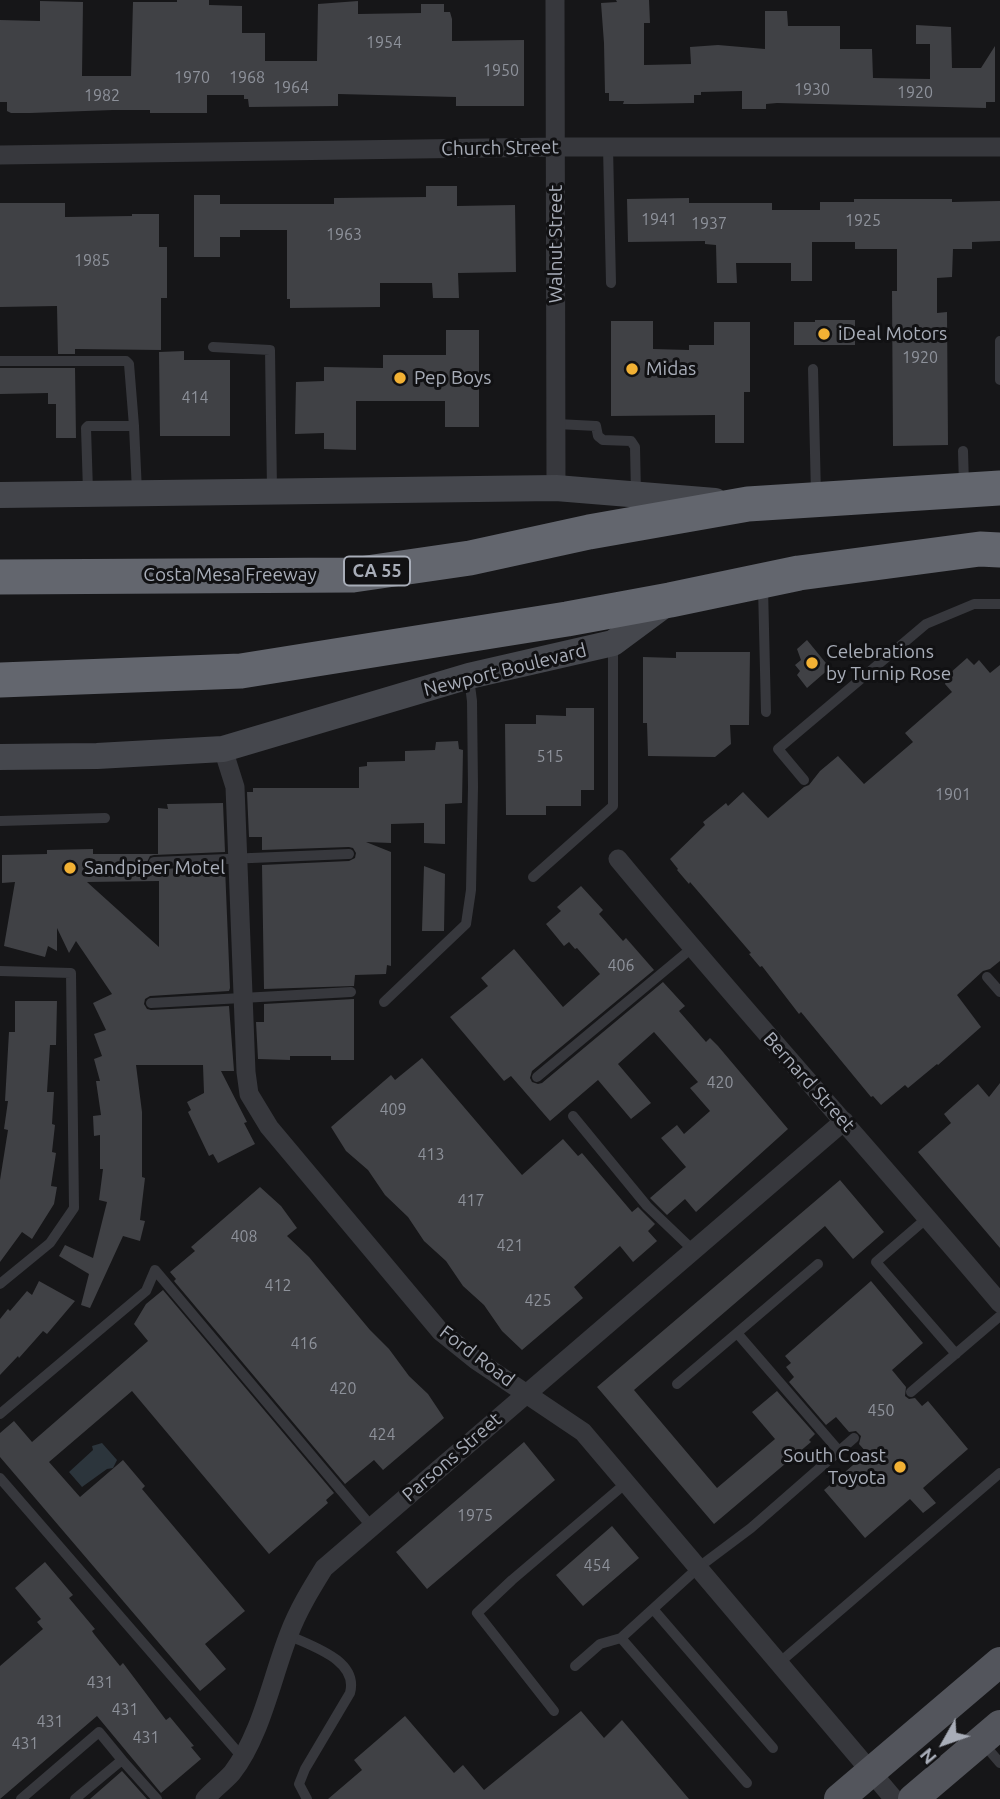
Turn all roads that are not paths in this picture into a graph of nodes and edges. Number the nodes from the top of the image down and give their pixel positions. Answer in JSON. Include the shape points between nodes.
{"nodes":[{"id":1,"x":555,"y":0,"type":"edge"},
{"id":2,"x":556,"y":147,"type":"junction"},
{"id":3,"x":608,"y":147,"type":"junction"},
{"id":4,"x":1000,"y":147,"type":"edge"},
{"id":5,"x":0,"y":155,"type":"edge"},
{"id":6,"x":611,"y":283,"type":"dead end"},
{"id":7,"x":1000,"y":341,"type":"edge"},
{"id":8,"x":213,"y":347,"type":"dead end"},
{"id":9,"x":0,"y":361,"type":"edge"},
{"id":10,"x":813,"y":369,"type":"dead end"},
{"id":11,"x":1000,"y":380,"type":"edge"},
{"id":12,"x":557,"y":424,"type":"junction"},
{"id":13,"x":134,"y":426,"type":"junction"},
{"id":14,"x":963,"y":451,"type":"dead end"},
{"id":15,"x":556,"y":488,"type":"junction"},
{"id":16,"x":1000,"y":488,"type":"edge"},
{"id":17,"x":964,"y":489,"type":"junction"},
{"id":18,"x":272,"y":491,"type":"junction"},
{"id":19,"x":88,"y":493,"type":"junction"},
{"id":20,"x":137,"y":493,"type":"junction"},
{"id":21,"x":0,"y":495,"type":"edge"},
{"id":22,"x":636,"y":495,"type":"junction"},
{"id":23,"x":816,"y":499,"type":"junction"},
{"id":24,"x":748,"y":504,"type":"junction"},
{"id":25,"x":1000,"y":550,"type":"edge"},
{"id":26,"x":0,"y":576,"type":"edge"},
{"id":27,"x":763,"y":580,"type":"junction"},
{"id":28,"x":670,"y":600,"type":"junction"},
{"id":29,"x":1000,"y":604,"type":"edge"},
{"id":30,"x":613,"y":643,"type":"junction"},
{"id":31,"x":469,"y":676,"type":"junction"},
{"id":32,"x":0,"y":680,"type":"edge"},
{"id":33,"x":766,"y":712,"type":"dead end"},
{"id":34,"x":223,"y":749,"type":"junction"},
{"id":35,"x":0,"y":757,"type":"edge"},
{"id":36,"x":804,"y":780,"type":"dead end"},
{"id":37,"x":105,"y":818,"type":"dead end"},
{"id":38,"x":0,"y":821,"type":"edge"},
{"id":39,"x":349,"y":854,"type":"dead end"},
{"id":40,"x":237,"y":859,"type":"junction"},
{"id":41,"x":618,"y":859,"type":"dead end"},
{"id":42,"x":154,"y":862,"type":"dead end"},
{"id":43,"x":533,"y":877,"type":"dead end"},
{"id":44,"x":692,"y":948,"type":"junction"},
{"id":45,"x":0,"y":971,"type":"edge"},
{"id":46,"x":987,"y":976,"type":"dead end"},
{"id":47,"x":351,"y":992,"type":"dead end"},
{"id":48,"x":1000,"y":992,"type":"edge"},
{"id":49,"x":243,"y":999,"type":"junction"},
{"id":50,"x":384,"y":1002,"type":"dead end"},
{"id":51,"x":151,"y":1003,"type":"dead end"},
{"id":52,"x":537,"y":1077,"type":"dead end"},
{"id":53,"x":573,"y":1116,"type":"dead end"},
{"id":54,"x":845,"y":1121,"type":"junction"},
{"id":55,"x":927,"y":1218,"type":"junction"},
{"id":56,"x":693,"y":1250,"type":"junction"},
{"id":57,"x":818,"y":1264,"type":"dead end"},
{"id":58,"x":0,"y":1284,"type":"edge"},
{"id":59,"x":1000,"y":1303,"type":"edge"},
{"id":60,"x":1000,"y":1316,"type":"edge"},
{"id":61,"x":737,"y":1334,"type":"junction"},
{"id":62,"x":956,"y":1354,"type":"junction"},
{"id":63,"x":677,"y":1384,"type":"dead end"},
{"id":64,"x":526,"y":1392,"type":"junction"},
{"id":65,"x":911,"y":1392,"type":"dead end"},
{"id":66,"x":0,"y":1414,"type":"edge"},
{"id":67,"x":854,"y":1438,"type":"dead end"},
{"id":68,"x":839,"y":1451,"type":"junction"},
{"id":69,"x":1000,"y":1473,"type":"edge"},
{"id":70,"x":0,"y":1478,"type":"edge"},
{"id":71,"x":626,"y":1483,"type":"junction"},
{"id":72,"x":371,"y":1526,"type":"junction"},
{"id":73,"x":699,"y":1567,"type":"junction"},
{"id":74,"x":653,"y":1609,"type":"junction"},
{"id":75,"x":288,"y":1635,"type":"junction"},
{"id":76,"x":621,"y":1638,"type":"junction"},
{"id":77,"x":1000,"y":1662,"type":"edge"},
{"id":78,"x":779,"y":1663,"type":"junction"},
{"id":79,"x":575,"y":1665,"type":"dead end"},
{"id":80,"x":554,"y":1711,"type":"dead end"},
{"id":81,"x":994,"y":1743,"type":"edge"},
{"id":82,"x":774,"y":1748,"type":"dead end"},
{"id":83,"x":242,"y":1757,"type":"junction"},
{"id":84,"x":122,"y":1760,"type":"junction"},
{"id":85,"x":871,"y":1772,"type":"junction"},
{"id":86,"x":747,"y":1783,"type":"dead end"},
{"id":87,"x":21,"y":1799,"type":"edge"},
{"id":88,"x":75,"y":1799,"type":"edge"},
{"id":89,"x":157,"y":1799,"type":"edge"},
{"id":90,"x":205,"y":1799,"type":"edge"},
{"id":91,"x":307,"y":1799,"type":"edge"},
{"id":92,"x":839,"y":1799,"type":"edge"},
{"id":93,"x":894,"y":1799,"type":"edge"},
{"id":94,"x":913,"y":1799,"type":"edge"}],
"edges":[{"from":1,"to":2,"type":"street","name":"Walnut Street"},
{"from":2,"to":3,"type":"street","name":"Church Street"},
{"from":2,"to":5,"type":"street","name":"Church Street"},
{"from":2,"to":12,"type":"street","name":"Walnut Street"},
{"from":3,"to":4,"type":"street","name":"Church Street"},
{"from":3,"to":6,"type":"lane"},
{"from":7,"to":11,"type":"lane"},
{"from":8,"to":18,"type":"lane","via":[[270,350]]},
{"from":9,"to":13,"type":"lane","via":[[126,361]]},
{"from":10,"to":23,"type":"lane"},
{"from":12,"to":15,"type":"street","name":"Walnut Street"},
{"from":12,"to":22,"type":"lane","via":[[596,426],[603,440],[631,441]]},
{"from":13,"to":19,"type":"lane","via":[[86,428]]},
{"from":13,"to":20,"type":"lane"},
{"from":14,"to":17,"type":"lane"},
{"from":15,"to":18,"type":"main road"},
{"from":15,"to":22,"type":"main road"},
{"from":16,"to":17,"type":"highway","number":"CA 55"},
{"from":17,"to":23,"type":"highway","number":"CA 55"},
{"from":18,"to":20,"type":"main road"},
{"from":19,"to":20,"type":"main road"},
{"from":19,"to":21,"type":"main road"},
{"from":22,"to":24,"type":"main road"},
{"from":23,"to":24,"type":"highway","number":"CA 55"},
{"from":24,"to":26,"type":"highway","name":"Costa Mesa Freeway","number":"CA 55","via":[[470,558],[353,575]]},
{"from":25,"to":27,"type":"highway","name":"Newport Boulevard"},
{"from":27,"to":28,"type":"highway","name":"Newport Boulevard"},
{"from":27,"to":33,"type":"lane"},
{"from":28,"to":30,"type":"main road","name":"Newport Boulevard"},
{"from":28,"to":32,"type":"highway","via":[[242,671]]},
{"from":29,"to":36,"type":"lane","via":[[974,604],[926,624],[778,749]]},
{"from":30,"to":31,"type":"main road","name":"Newport Boulevard"},
{"from":30,"to":43,"type":"lane","via":[[614,806]]},
{"from":31,"to":34,"type":"main road","name":"Newport Boulevard"},
{"from":31,"to":50,"type":"lane","via":[[472,787],[467,924]]},
{"from":34,"to":35,"type":"main road","name":"Newport Boulevard"},
{"from":34,"to":40,"type":"street","name":"Ford Road","via":[[235,787]]},
{"from":37,"to":38,"type":"lane"},
{"from":39,"to":40,"type":"lane"},
{"from":40,"to":42,"type":"lane"},
{"from":40,"to":49,"type":"street","name":"Ford Road"},
{"from":41,"to":44,"type":"street","name":"Bernard Street"},
{"from":44,"to":52,"type":"lane"},
{"from":44,"to":54,"type":"street","name":"Bernard Street"},
{"from":45,"to":58,"type":"lane","via":[[71,973],[75,1208],[50,1244]]},
{"from":46,"to":48,"type":"lane"},
{"from":47,"to":49,"type":"lane"},
{"from":49,"to":51,"type":"lane"},
{"from":49,"to":64,"type":"street","name":"Ford Road","via":[[249,1094],[269,1127],[440,1331]]},
{"from":53,"to":56,"type":"lane","via":[[647,1206]]},
{"from":54,"to":55,"type":"street","name":"Bernard Street"},
{"from":54,"to":56,"type":"street","name":"Parsons Street"},
{"from":55,"to":59,"type":"street","name":"Bernard Street"},
{"from":55,"to":62,"type":"lane","via":[[876,1262]]},
{"from":56,"to":64,"type":"street","name":"Parsons Street"},
{"from":57,"to":61,"type":"lane"},
{"from":60,"to":62,"type":"lane"},
{"from":61,"to":63,"type":"lane"},
{"from":61,"to":68,"type":"lane"},
{"from":62,"to":65,"type":"lane"},
{"from":64,"to":71,"type":"street","name":"Ford Road","via":[[583,1432]]},
{"from":64,"to":72,"type":"street","name":"Parsons Street"},
{"from":66,"to":72,"type":"lane","via":[[146,1292],[155,1270]]},
{"from":67,"to":68,"type":"lane"},
{"from":68,"to":73,"type":"lane"},
{"from":69,"to":78,"type":"lane"},
{"from":70,"to":83,"type":"lane"},
{"from":71,"to":73,"type":"street","name":"Ford Road"},
{"from":71,"to":80,"type":"lane","via":[[477,1613]]},
{"from":72,"to":75,"type":"street","name":"Parsons Street","via":[[324,1568]]},
{"from":73,"to":74,"type":"lane"},
{"from":73,"to":78,"type":"street","name":"Ford Road"},
{"from":74,"to":76,"type":"lane"},
{"from":74,"to":82,"type":"lane"},
{"from":75,"to":83,"type":"street","name":"Parsons Street"},
{"from":75,"to":91,"type":"lane","via":[[340,1662],[352,1684],[304,1769],[299,1784]]},
{"from":76,"to":79,"type":"lane","via":[[600,1644]]},
{"from":76,"to":86,"type":"lane"},
{"from":77,"to":85,"type":"main road"},
{"from":78,"to":85,"type":"street","name":"Ford Road"},
{"from":81,"to":94,"type":"main road"},
{"from":83,"to":90,"type":"street","name":"Parsons Street"},
{"from":84,"to":87,"type":"lane","via":[[99,1732]]},
{"from":84,"to":88,"type":"lane"},
{"from":84,"to":89,"type":"lane"},
{"from":85,"to":92,"type":"main road"},
{"from":85,"to":93,"type":"street","name":"Ford Road"}]}
